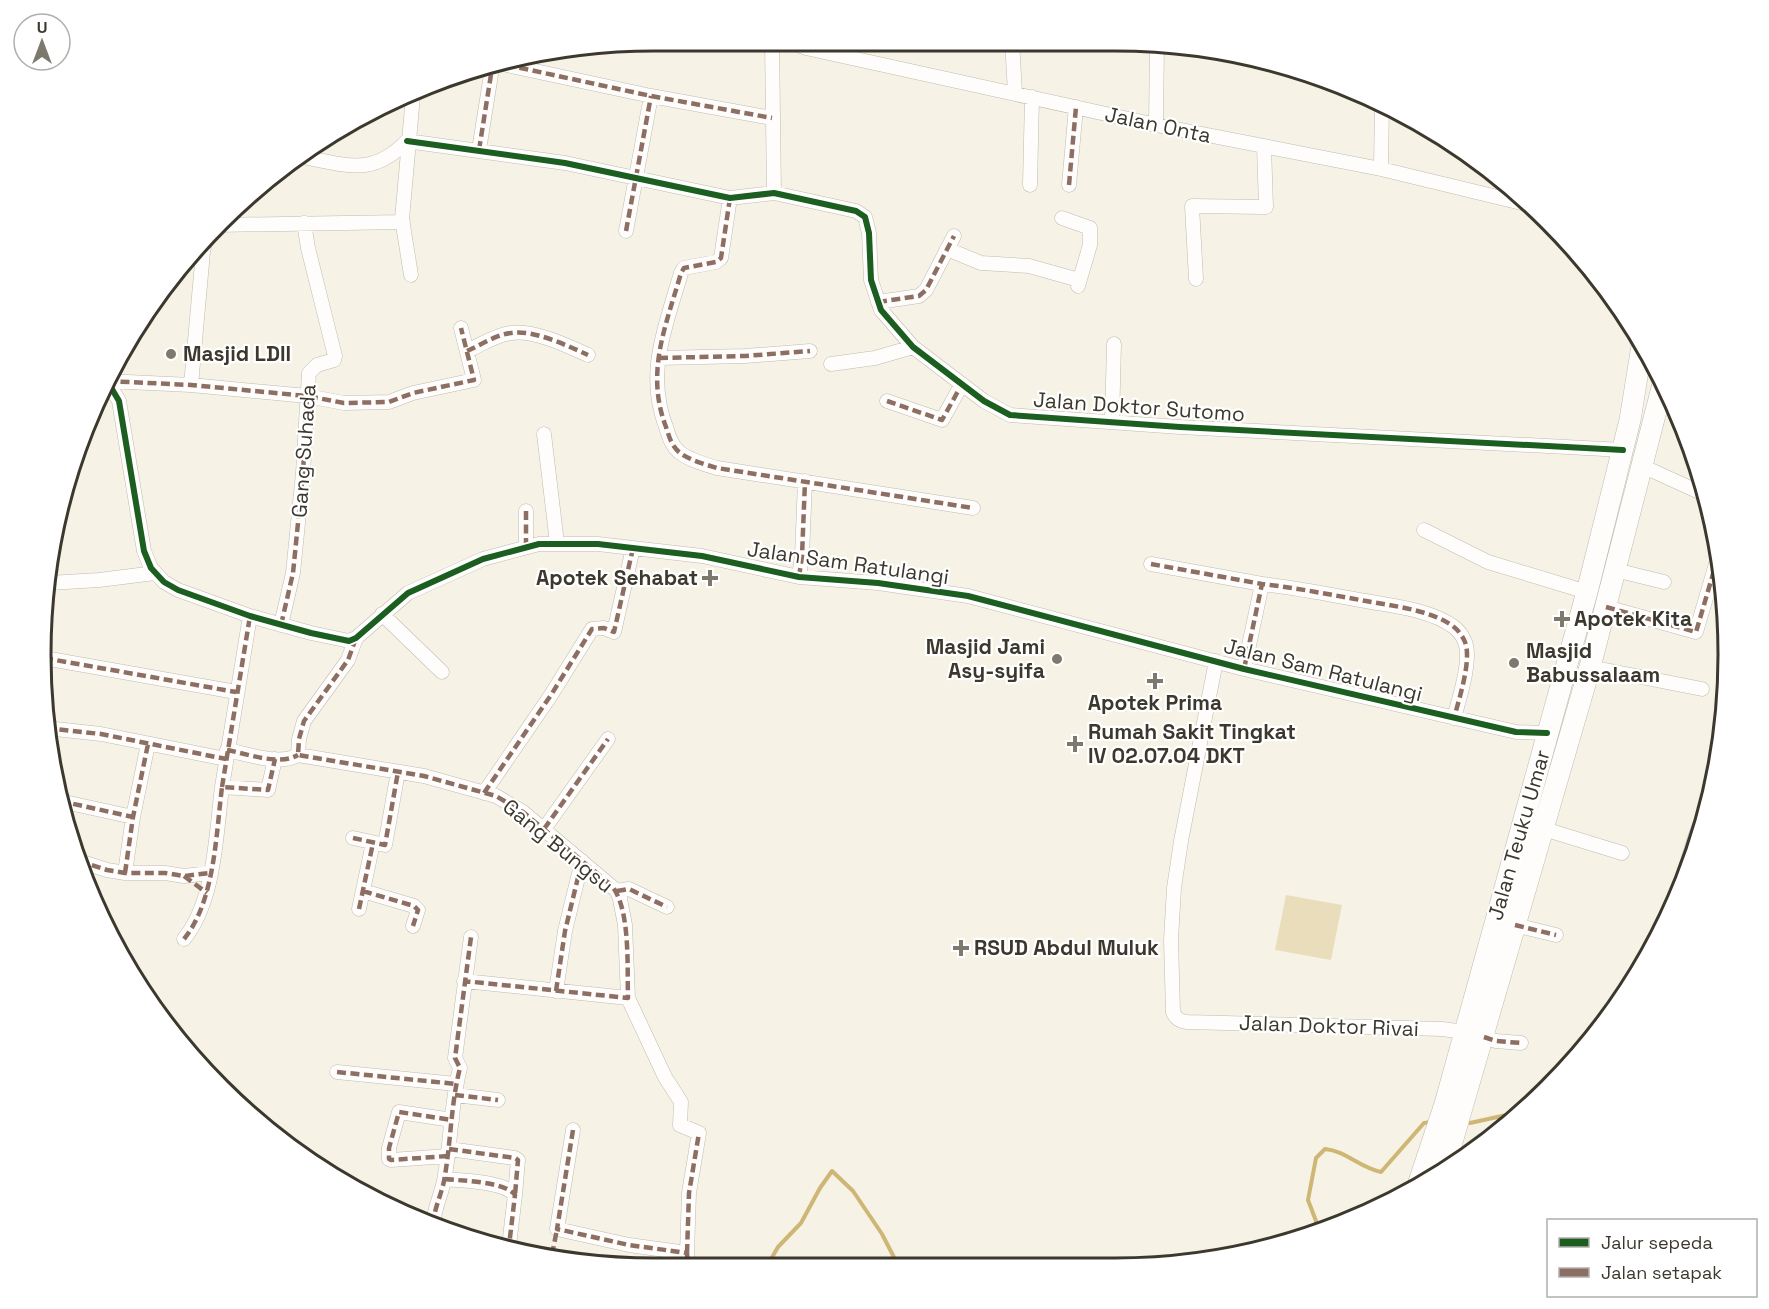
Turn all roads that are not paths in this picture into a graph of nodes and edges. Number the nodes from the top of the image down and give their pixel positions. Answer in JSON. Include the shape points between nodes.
{"nodes":[{"id":1,"x":772,"y":51,"type":"edge"},
{"id":2,"x":820,"y":51,"type":"edge"},
{"id":3,"x":1013,"y":51,"type":"edge"},
{"id":4,"x":1157,"y":52,"type":"edge"},
{"id":5,"x":518,"y":67,"type":"edge"},
{"id":6,"x":491,"y":74,"type":"edge"},
{"id":7,"x":1015,"y":93,"type":"junction"},
{"id":8,"x":651,"y":96,"type":"junction"},
{"id":9,"x":1032,"y":97,"type":"junction"},
{"id":10,"x":412,"y":102,"type":"edge"},
{"id":11,"x":1076,"y":107,"type":"junction"},
{"id":12,"x":1382,"y":113,"type":"edge"},
{"id":13,"x":772,"y":118,"type":"junction"},
{"id":14,"x":1156,"y":125,"type":"junction"},
{"id":15,"x":408,"y":141,"type":"junction"},
{"id":16,"x":1264,"y":146,"type":"junction"},
{"id":17,"x":480,"y":150,"type":"junction"},
{"id":18,"x":311,"y":158,"type":"edge"},
{"id":19,"x":1381,"y":169,"type":"junction"},
{"id":20,"x":637,"y":179,"type":"junction"},
{"id":21,"x":1030,"y":185,"type":"dead end"},
{"id":22,"x":1070,"y":185,"type":"dead end"},
{"id":23,"x":774,"y":193,"type":"junction"},
{"id":24,"x":730,"y":198,"type":"junction"},
{"id":25,"x":1511,"y":201,"type":"edge"},
{"id":26,"x":1062,"y":218,"type":"dead end"},
{"id":27,"x":403,"y":222,"type":"junction"},
{"id":28,"x":304,"y":223,"type":"junction"},
{"id":29,"x":232,"y":225,"type":"edge"},
{"id":30,"x":626,"y":231,"type":"dead end"},
{"id":31,"x":954,"y":236,"type":"dead end"},
{"id":32,"x":947,"y":249,"type":"junction"},
{"id":33,"x":203,"y":255,"type":"edge"},
{"id":34,"x":411,"y":275,"type":"dead end"},
{"id":35,"x":1196,"y":279,"type":"dead end"},
{"id":36,"x":878,"y":302,"type":"junction"},
{"id":37,"x":461,"y":328,"type":"dead end"},
{"id":38,"x":1114,"y":344,"type":"dead end"},
{"id":39,"x":913,"y":347,"type":"junction"},
{"id":40,"x":466,"y":351,"type":"junction"},
{"id":41,"x":810,"y":351,"type":"dead end"},
{"id":42,"x":588,"y":355,"type":"dead end"},
{"id":43,"x":658,"y":358,"type":"junction"},
{"id":44,"x":1641,"y":360,"type":"edge"},
{"id":45,"x":831,"y":364,"type":"dead end"},
{"id":46,"x":117,"y":381,"type":"edge"},
{"id":47,"x":962,"y":384,"type":"junction"},
{"id":48,"x":191,"y":385,"type":"junction"},
{"id":49,"x":112,"y":389,"type":"edge"},
{"id":50,"x":308,"y":396,"type":"junction"},
{"id":51,"x":1660,"y":397,"type":"edge"},
{"id":52,"x":887,"y":401,"type":"dead end"},
{"id":53,"x":1112,"y":422,"type":"junction"},
{"id":54,"x":544,"y":434,"type":"dead end"},
{"id":55,"x":1623,"y":450,"type":"junction"},
{"id":56,"x":1642,"y":466,"type":"junction"},
{"id":57,"x":805,"y":481,"type":"junction"},
{"id":58,"x":1695,"y":490,"type":"edge"},
{"id":59,"x":973,"y":508,"type":"dead end"},
{"id":60,"x":526,"y":511,"type":"dead end"},
{"id":61,"x":1424,"y":530,"type":"dead end"},
{"id":62,"x":557,"y":543,"type":"junction"},
{"id":63,"x":526,"y":547,"type":"junction"},
{"id":64,"x":633,"y":548,"type":"junction"},
{"id":65,"x":1151,"y":564,"type":"dead end"},
{"id":66,"x":1616,"y":570,"type":"junction"},
{"id":67,"x":155,"y":573,"type":"junction"},
{"id":68,"x":1713,"y":575,"type":"edge"},
{"id":69,"x":799,"y":577,"type":"junction"},
{"id":70,"x":1664,"y":582,"type":"dead end"},
{"id":71,"x":55,"y":583,"type":"edge"},
{"id":72,"x":1262,"y":584,"type":"junction"},
{"id":73,"x":1587,"y":592,"type":"junction"},
{"id":74,"x":1606,"y":607,"type":"junction"},
{"id":75,"x":382,"y":614,"type":"junction"},
{"id":76,"x":250,"y":616,"type":"junction"},
{"id":77,"x":281,"y":625,"type":"junction"},
{"id":78,"x":356,"y":638,"type":"junction"},
{"id":79,"x":51,"y":659,"type":"edge"},
{"id":80,"x":1216,"y":661,"type":"junction"},
{"id":81,"x":1590,"y":667,"type":"junction"},
{"id":82,"x":1244,"y":669,"type":"junction"},
{"id":83,"x":441,"y":672,"type":"dead end"},
{"id":84,"x":1702,"y":689,"type":"dead end"},
{"id":85,"x":236,"y":692,"type":"junction"},
{"id":86,"x":1454,"y":718,"type":"junction"},
{"id":87,"x":56,"y":729,"type":"edge"},
{"id":88,"x":1516,"y":732,"type":"junction"},
{"id":89,"x":608,"y":739,"type":"dead end"},
{"id":90,"x":1545,"y":743,"type":"junction"},
{"id":91,"x":148,"y":744,"type":"junction"},
{"id":92,"x":227,"y":754,"type":"junction"},
{"id":93,"x":298,"y":755,"type":"junction"},
{"id":94,"x":275,"y":759,"type":"junction"},
{"id":95,"x":398,"y":772,"type":"junction"},
{"id":96,"x":1536,"y":774,"type":"junction"},
{"id":97,"x":1558,"y":780,"type":"junction"},
{"id":98,"x":222,"y":787,"type":"junction"},
{"id":99,"x":484,"y":793,"type":"junction"},
{"id":100,"x":70,"y":803,"type":"edge"},
{"id":101,"x":133,"y":817,"type":"junction"},
{"id":102,"x":544,"y":829,"type":"junction"},
{"id":103,"x":1542,"y":836,"type":"junction"},
{"id":104,"x":353,"y":838,"type":"dead end"},
{"id":105,"x":1518,"y":838,"type":"junction"},
{"id":106,"x":373,"y":843,"type":"junction"},
{"id":107,"x":1622,"y":852,"type":"dead end"},
{"id":108,"x":582,"y":861,"type":"junction"},
{"id":109,"x":89,"y":864,"type":"edge"},
{"id":110,"x":125,"y":873,"type":"junction"},
{"id":111,"x":210,"y":873,"type":"junction"},
{"id":112,"x":184,"y":876,"type":"junction"},
{"id":113,"x":363,"y":891,"type":"junction"},
{"id":114,"x":616,"y":891,"type":"junction"},
{"id":115,"x":207,"y":893,"type":"junction"},
{"id":116,"x":667,"y":907,"type":"dead end"},
{"id":117,"x":359,"y":909,"type":"dead end"},
{"id":118,"x":1515,"y":925,"type":"junction"},
{"id":119,"x":413,"y":926,"type":"dead end"},
{"id":120,"x":1556,"y":935,"type":"dead end"},
{"id":121,"x":471,"y":937,"type":"dead end"},
{"id":122,"x":183,"y":939,"type":"dead end"},
{"id":123,"x":464,"y":981,"type":"junction"},
{"id":124,"x":556,"y":991,"type":"junction"},
{"id":125,"x":628,"y":998,"type":"junction"},
{"id":126,"x":1474,"y":1035,"type":"junction"},
{"id":127,"x":1521,"y":1043,"type":"dead end"},
{"id":128,"x":337,"y":1072,"type":"dead end"},
{"id":129,"x":455,"y":1090,"type":"junction"},
{"id":130,"x":498,"y":1100,"type":"dead end"},
{"id":131,"x":452,"y":1120,"type":"junction"},
{"id":132,"x":573,"y":1130,"type":"dead end"},
{"id":133,"x":449,"y":1153,"type":"junction"},
{"id":134,"x":1447,"y":1158,"type":"edge"},
{"id":135,"x":1422,"y":1173,"type":"edge"},
{"id":136,"x":445,"y":1179,"type":"junction"},
{"id":137,"x":514,"y":1195,"type":"junction"},
{"id":138,"x":434,"y":1216,"type":"edge"},
{"id":139,"x":509,"y":1239,"type":"edge"},
{"id":140,"x":680,"y":1258,"type":"edge"},
{"id":141,"x":688,"y":1258,"type":"edge"}],
"edges":[{"from":1,"to":13,"type":"street"},
{"from":2,"to":7,"type":"street","name":"Jalan Onta"},
{"from":3,"to":7,"type":"street"},
{"from":4,"to":14,"type":"street"},
{"from":5,"to":8,"type":"street"},
{"from":6,"to":17,"type":"street"},
{"from":7,"to":9,"type":"street","name":"Jalan Onta"},
{"from":8,"to":13,"type":"street"},
{"from":8,"to":20,"type":"street"},
{"from":9,"to":11,"type":"street","name":"Jalan Onta"},
{"from":9,"to":21,"type":"street"},
{"from":10,"to":15,"type":"street"},
{"from":11,"to":14,"type":"street","name":"Jalan Onta"},
{"from":11,"to":22,"type":"street"},
{"from":12,"to":19,"type":"street"},
{"from":13,"to":23,"type":"street"},
{"from":14,"to":16,"type":"street","name":"Jalan Onta"},
{"from":15,"to":17,"type":"street"},
{"from":15,"to":18,"type":"street","via":[[393,156],[374,164],[360,166]]},
{"from":15,"to":27,"type":"street"},
{"from":16,"to":19,"type":"street","name":"Jalan Onta"},
{"from":16,"to":35,"type":"street","via":[[1266,207],[1192,206]]},
{"from":17,"to":20,"type":"street"},
{"from":19,"to":25,"type":"street","name":"Jalan Onta"},
{"from":20,"to":24,"type":"street"},
{"from":20,"to":30,"type":"street"},
{"from":23,"to":24,"type":"street"},
{"from":23,"to":36,"type":"street","name":"Jalan Doktor Sutomo","via":[[844,207],[865,217],[871,280]]},
{"from":24,"to":43,"type":"street","via":[[721,258],[684,268],[662,333]]},
{"from":26,"to":32,"type":"street","via":[[1090,228],[1090,245],[1078,283],[1029,266],[981,263]]},
{"from":27,"to":28,"type":"street"},
{"from":27,"to":34,"type":"street"},
{"from":28,"to":29,"type":"street"},
{"from":28,"to":50,"type":"street","name":"Gang Suhada","via":[[336,356],[309,373]]},
{"from":31,"to":32,"type":"street"},
{"from":32,"to":36,"type":"street","via":[[919,296]]},
{"from":33,"to":48,"type":"street"},
{"from":36,"to":39,"type":"street","name":"Jalan Doktor Sutomo"},
{"from":37,"to":40,"type":"street"},
{"from":38,"to":53,"type":"street"},
{"from":39,"to":45,"type":"street"},
{"from":39,"to":47,"type":"street","name":"Jalan Doktor Sutomo"},
{"from":40,"to":42,"type":"street","via":[[491,339],[519,333]]},
{"from":40,"to":50,"type":"street","via":[[480,381],[413,393],[389,402],[344,403]]},
{"from":41,"to":43,"type":"street"},
{"from":43,"to":57,"type":"street","via":[[657,402],[672,445],[679,452],[717,468]]},
{"from":44,"to":55,"type":"highway","name":"Jalan Teuku Umar"},
{"from":46,"to":48,"type":"street"},
{"from":47,"to":52,"type":"street","via":[[942,420]]},
{"from":47,"to":53,"type":"street","name":"Jalan Doktor Sutomo","via":[[1010,415]]},
{"from":48,"to":50,"type":"street"},
{"from":49,"to":67,"type":"street","via":[[119,401],[144,551]]},
{"from":50,"to":77,"type":"street","name":"Gang Suhada","via":[[293,573]]},
{"from":51,"to":56,"type":"highway","name":"Jalan Teuku Umar"},
{"from":53,"to":55,"type":"street","name":"Jalan Doktor Sutomo"},
{"from":54,"to":62,"type":"street"},
{"from":55,"to":73,"type":"highway","name":"Jalan Teuku Umar"},
{"from":56,"to":58,"type":"street"},
{"from":56,"to":66,"type":"highway","name":"Jalan Teuku Umar"},
{"from":57,"to":59,"type":"street"},
{"from":57,"to":69,"type":"street"},
{"from":60,"to":63,"type":"street"},
{"from":61,"to":73,"type":"street","via":[[1488,562]]},
{"from":62,"to":63,"type":"street","name":"Jalan Sam Ratulangi"},
{"from":62,"to":64,"type":"street","name":"Jalan Sam Ratulangi"},
{"from":63,"to":75,"type":"street","name":"Jalan Sam Ratulangi","via":[[483,559],[442,577],[408,593]]},
{"from":64,"to":69,"type":"street","name":"Jalan Sam Ratulangi","via":[[702,556]]},
{"from":64,"to":99,"type":"street","via":[[614,632],[592,629]]},
{"from":65,"to":72,"type":"street"},
{"from":66,"to":70,"type":"street"},
{"from":66,"to":74,"type":"highway","name":"Jalan Teuku Umar"},
{"from":67,"to":71,"type":"street"},
{"from":67,"to":76,"type":"street","via":[[178,590]]},
{"from":68,"to":74,"type":"street","via":[[1696,632]]},
{"from":69,"to":80,"type":"street","name":"Jalan Sam Ratulangi","via":[[968,596]]},
{"from":72,"to":82,"type":"street"},
{"from":72,"to":86,"type":"street","via":[[1415,611],[1454,627],[1466,645]]},
{"from":73,"to":90,"type":"highway","name":"Jalan Teuku Umar"},
{"from":74,"to":81,"type":"highway","name":"Jalan Teuku Umar"},
{"from":75,"to":78,"type":"street","name":"Jalan Sam Ratulangi"},
{"from":75,"to":83,"type":"street"},
{"from":76,"to":77,"type":"street"},
{"from":76,"to":85,"type":"street"},
{"from":77,"to":78,"type":"street","via":[[342,640]]},
{"from":78,"to":93,"type":"street","via":[[348,660],[304,721]]},
{"from":79,"to":85,"type":"street"},
{"from":80,"to":82,"type":"street","name":"Jalan Sam Ratulangi"},
{"from":80,"to":126,"type":"street","name":"Jalan Doktor Rivai","via":[[1174,888],[1171,940],[1175,1017],[1187,1022],[1442,1029]]},
{"from":81,"to":84,"type":"street"},
{"from":81,"to":97,"type":"highway","name":"Jalan Teuku Umar"},
{"from":82,"to":86,"type":"street","name":"Jalan Sam Ratulangi"},
{"from":85,"to":92,"type":"street"},
{"from":86,"to":88,"type":"street","name":"Jalan Sam Ratulangi"},
{"from":87,"to":91,"type":"street"},
{"from":88,"to":90,"type":"street","name":"Jalan Sam Ratulangi"},
{"from":88,"to":90,"type":"street","name":"Jalan Sam Ratulangi"},
{"from":89,"to":102,"type":"street"},
{"from":90,"to":96,"type":"highway","name":"Jalan Teuku Umar"},
{"from":91,"to":92,"type":"street"},
{"from":91,"to":101,"type":"street"},
{"from":92,"to":94,"type":"street"},
{"from":92,"to":98,"type":"street"},
{"from":93,"to":94,"type":"street","name":"Gang Bungsu","via":[[287,760]]},
{"from":93,"to":95,"type":"street","name":"Gang Bungsu"},
{"from":94,"to":98,"type":"street","via":[[268,790]]},
{"from":95,"to":99,"type":"street","name":"Gang Bungsu"},
{"from":95,"to":106,"type":"street","via":[[385,845]]},
{"from":96,"to":97,"type":"highway"},
{"from":96,"to":105,"type":"highway","name":"Jalan Teuku Umar"},
{"from":97,"to":103,"type":"highway","name":"Jalan Teuku Umar"},
{"from":98,"to":111,"type":"street"},
{"from":99,"to":102,"type":"street","name":"Gang Bungsu","via":[[523,812]]},
{"from":100,"to":101,"type":"street"},
{"from":101,"to":110,"type":"street"},
{"from":102,"to":108,"type":"street","name":"Gang Bungsu"},
{"from":103,"to":105,"type":"highway"},
{"from":103,"to":107,"type":"street"},
{"from":103,"to":118,"type":"highway","name":"Jalan Teuku Umar"},
{"from":104,"to":106,"type":"street"},
{"from":105,"to":126,"type":"highway","name":"Jalan Teuku Umar"},
{"from":106,"to":113,"type":"street"},
{"from":108,"to":114,"type":"street","name":"Gang Bungsu"},
{"from":108,"to":124,"type":"street"},
{"from":109,"to":110,"type":"street"},
{"from":110,"to":112,"type":"street"},
{"from":111,"to":112,"type":"street"},
{"from":111,"to":115,"type":"street"},
{"from":112,"to":115,"type":"street"},
{"from":113,"to":117,"type":"street"},
{"from":113,"to":119,"type":"street","via":[[414,906],[418,910]]},
{"from":114,"to":116,"type":"street","via":[[629,889]]},
{"from":114,"to":125,"type":"street","name":"Gang Bungsu","via":[[625,925]]},
{"from":115,"to":122,"type":"street"},
{"from":118,"to":120,"type":"street"},
{"from":118,"to":126,"type":"highway","name":"Jalan Teuku Umar"},
{"from":121,"to":123,"type":"street"},
{"from":123,"to":124,"type":"street"},
{"from":123,"to":129,"type":"street","via":[[455,1058],[460,1068]]},
{"from":124,"to":125,"type":"street"},
{"from":125,"to":141,"type":"street","name":"Gang Bungsu","via":[[681,1102],[680,1125],[699,1133],[689,1192]]},
{"from":126,"to":127,"type":"street","name":"Jalan Doktor Rivai"},
{"from":126,"to":134,"type":"highway","name":"Jalan Teuku Umar"},
{"from":126,"to":135,"type":"highway","name":"Jalan Teuku Umar"},
{"from":128,"to":129,"type":"street"},
{"from":129,"to":130,"type":"street"},
{"from":129,"to":131,"type":"street"},
{"from":131,"to":133,"type":"street"},
{"from":131,"to":133,"type":"street","via":[[399,1112],[389,1159]]},
{"from":132,"to":140,"type":"street","via":[[557,1229]]},
{"from":133,"to":136,"type":"street"},
{"from":133,"to":137,"type":"street","via":[[519,1160]]},
{"from":136,"to":137,"type":"street","via":[[500,1186]]},
{"from":136,"to":138,"type":"street"},
{"from":137,"to":139,"type":"street"}]}
